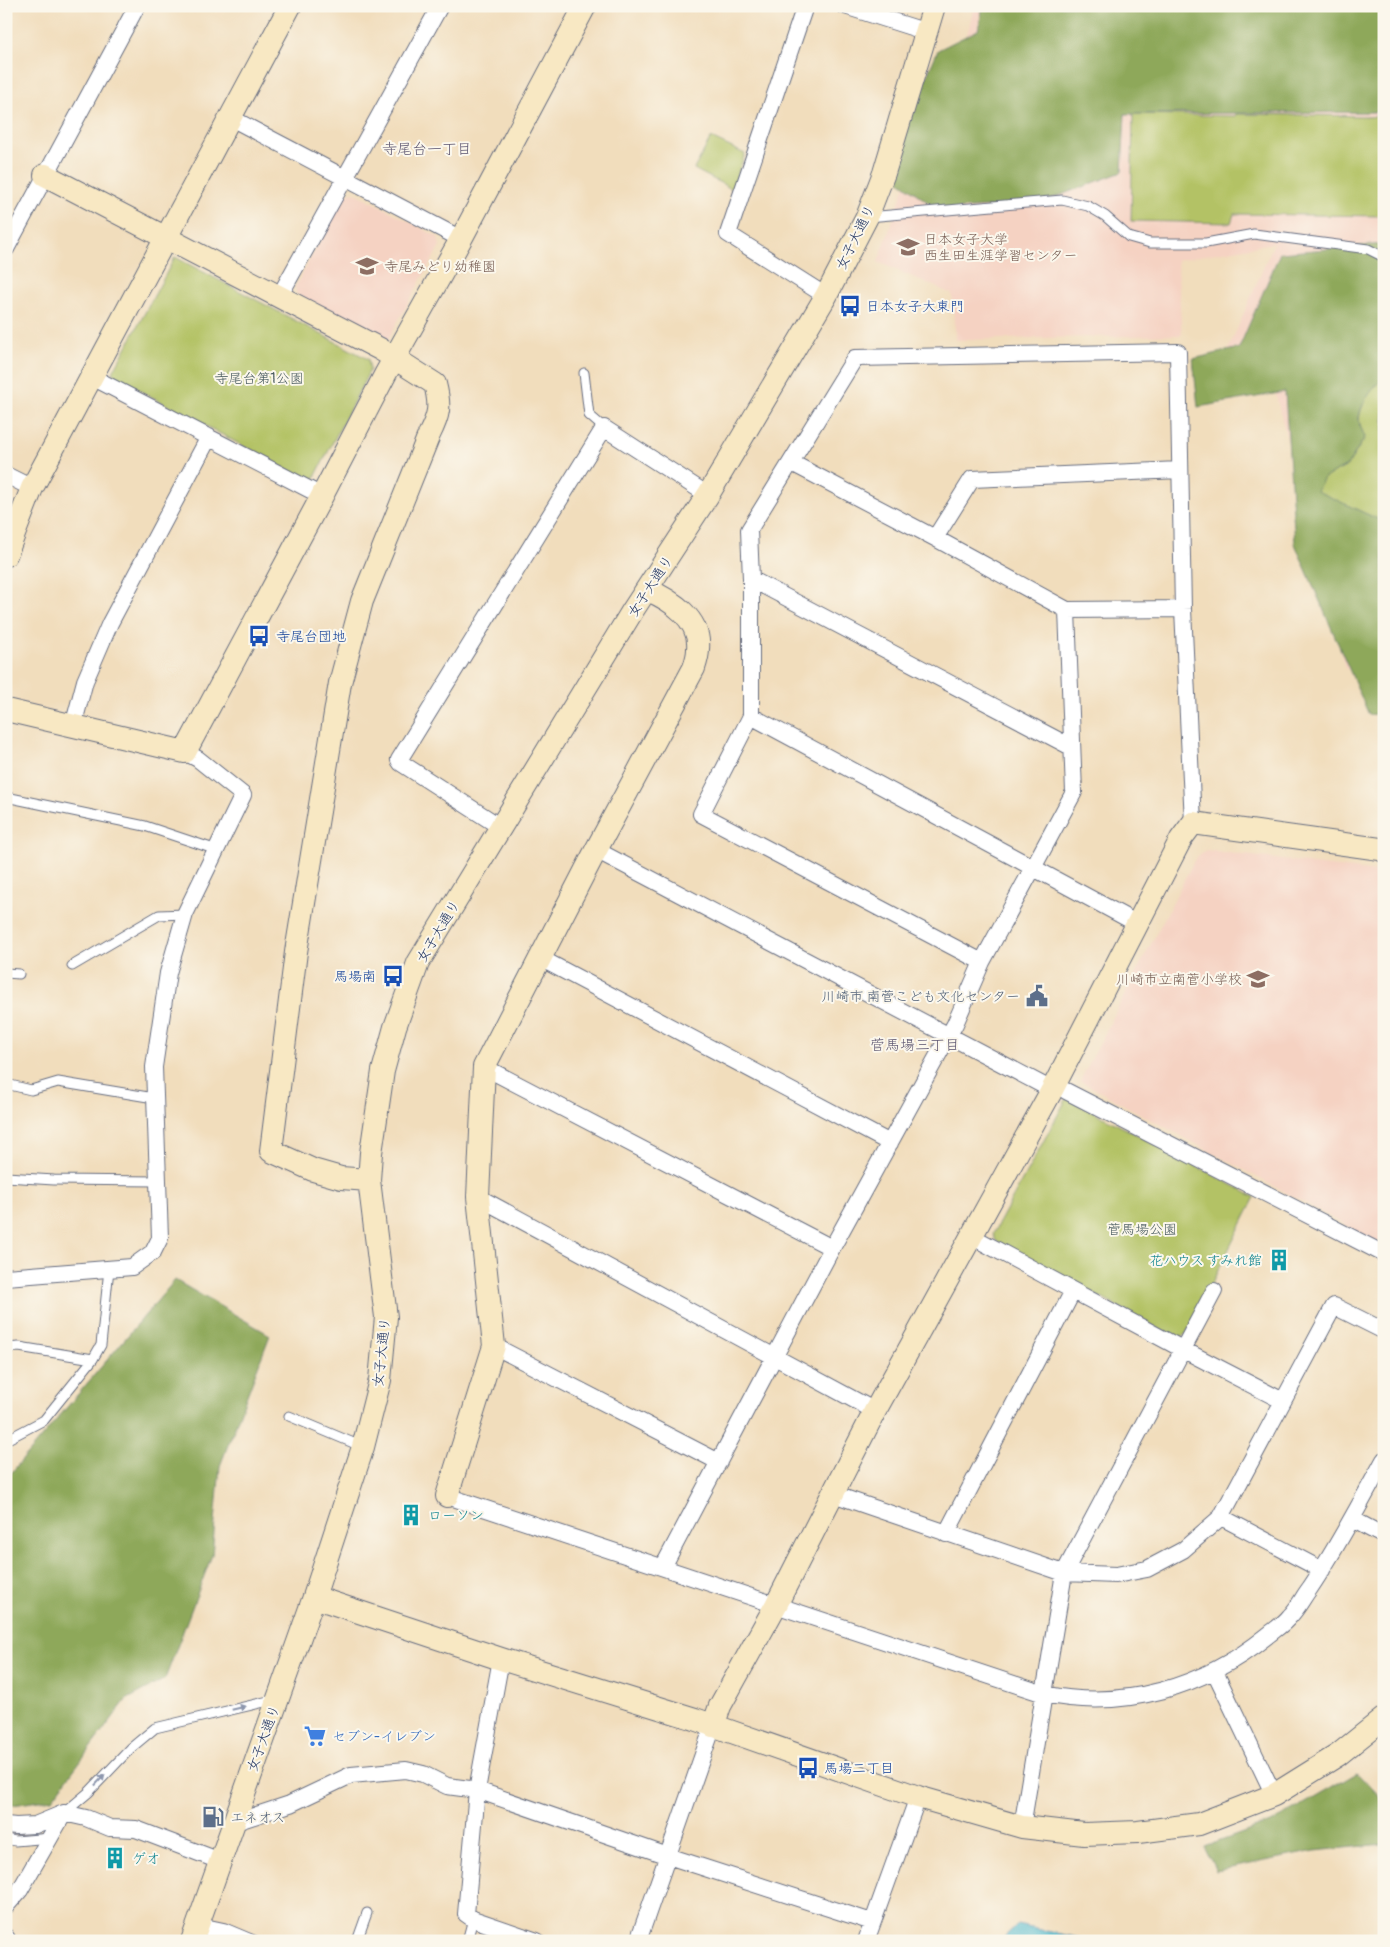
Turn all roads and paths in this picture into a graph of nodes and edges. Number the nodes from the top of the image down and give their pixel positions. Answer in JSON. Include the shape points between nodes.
{"nodes":[{"id":1,"x":137,"y":6,"type":"edge"},
{"id":2,"x":290,"y":6,"type":"edge"},
{"id":3,"x":440,"y":6,"type":"edge"},
{"id":4,"x":585,"y":6,"type":"edge"},
{"id":5,"x":805,"y":6,"type":"edge"},
{"id":6,"x":845,"y":6,"type":"edge"},
{"id":7,"x":934,"y":6,"type":"edge"},
{"id":8,"x":927,"y":32,"type":"junction"},
{"id":9,"x":231,"y":118,"type":"junction"},
{"id":10,"x":45,"y":175,"type":"junction"},
{"id":11,"x":346,"y":178,"type":"junction"},
{"id":12,"x":867,"y":217,"type":"junction"},
{"id":13,"x":166,"y":238,"type":"junction"},
{"id":14,"x":461,"y":239,"type":"junction"},
{"id":15,"x":6,"y":249,"type":"edge"},
{"id":16,"x":1384,"y":257,"type":"edge"},
{"id":17,"x":826,"y":296,"type":"junction"},
{"id":18,"x":279,"y":297,"type":"junction"},
{"id":19,"x":394,"y":358,"type":"junction"},
{"id":20,"x":584,"y":373,"type":"dead end"},
{"id":21,"x":92,"y":376,"type":"junction"},
{"id":22,"x":604,"y":428,"type":"junction"},
{"id":23,"x":209,"y":437,"type":"junction"},
{"id":24,"x":792,"y":463,"type":"junction"},
{"id":25,"x":1180,"y":470,"type":"junction"},
{"id":26,"x":6,"y":476,"type":"edge"},
{"id":27,"x":32,"y":488,"type":"junction"},
{"id":28,"x":708,"y":495,"type":"junction"},
{"id":29,"x":322,"y":496,"type":"junction"},
{"id":30,"x":935,"y":538,"type":"junction"},
{"id":31,"x":6,"y":555,"type":"edge"},
{"id":32,"x":751,"y":579,"type":"junction"},
{"id":33,"x":648,"y":590,"type":"junction"},
{"id":34,"x":1183,"y":609,"type":"junction"},
{"id":35,"x":1067,"y":610,"type":"junction"},
{"id":36,"x":6,"y":710,"type":"edge"},
{"id":37,"x":751,"y":716,"type":"junction"},
{"id":38,"x":73,"y":726,"type":"junction"},
{"id":39,"x":1071,"y":747,"type":"junction"},
{"id":40,"x":185,"y":752,"type":"junction"},
{"id":41,"x":6,"y":797,"type":"edge"},
{"id":42,"x":1193,"y":823,"type":"junction"},
{"id":43,"x":502,"y":828,"type":"junction"},
{"id":44,"x":217,"y":850,"type":"junction"},
{"id":45,"x":596,"y":850,"type":"junction"},
{"id":46,"x":1384,"y":851,"type":"edge"},
{"id":47,"x":1032,"y":866,"type":"junction"},
{"id":48,"x":185,"y":914,"type":"junction"},
{"id":49,"x":1136,"y":923,"type":"junction"},
{"id":50,"x":540,"y":958,"type":"junction"},
{"id":51,"x":982,"y":962,"type":"junction"},
{"id":52,"x":72,"y":966,"type":"dead end"},
{"id":53,"x":6,"y":974,"type":"edge"},
{"id":54,"x":19,"y":974,"type":"dead end"},
{"id":55,"x":948,"y":1035,"type":"junction"},
{"id":56,"x":484,"y":1067,"type":"junction"},
{"id":57,"x":6,"y":1084,"type":"edge"},
{"id":58,"x":1059,"y":1091,"type":"junction"},
{"id":59,"x":154,"y":1098,"type":"junction"},
{"id":60,"x":890,"y":1143,"type":"junction"},
{"id":61,"x":6,"y":1177,"type":"edge"},
{"id":62,"x":370,"y":1180,"type":"junction"},
{"id":63,"x":158,"y":1181,"type":"junction"},
{"id":64,"x":478,"y":1197,"type":"junction"},
{"id":65,"x":971,"y":1236,"type":"junction"},
{"id":66,"x":832,"y":1248,"type":"junction"},
{"id":67,"x":1384,"y":1254,"type":"edge"},
{"id":68,"x":109,"y":1270,"type":"junction"},
{"id":69,"x":6,"y":1277,"type":"edge"},
{"id":70,"x":1073,"y":1291,"type":"junction"},
{"id":71,"x":1214,"y":1291,"type":"dead end"},
{"id":72,"x":1384,"y":1331,"type":"edge"},
{"id":73,"x":494,"y":1346,"type":"junction"},
{"id":74,"x":6,"y":1348,"type":"edge"},
{"id":75,"x":1182,"y":1349,"type":"junction"},
{"id":76,"x":775,"y":1356,"type":"junction"},
{"id":77,"x":93,"y":1360,"type":"junction"},
{"id":78,"x":1283,"y":1401,"type":"junction"},
{"id":79,"x":875,"y":1411,"type":"junction"},
{"id":80,"x":289,"y":1416,"type":"dead end"},
{"id":81,"x":6,"y":1440,"type":"edge"},
{"id":82,"x":363,"y":1447,"type":"junction"},
{"id":83,"x":1384,"y":1460,"type":"edge"},
{"id":84,"x":719,"y":1462,"type":"junction"},
{"id":85,"x":833,"y":1494,"type":"junction"},
{"id":86,"x":447,"y":1496,"type":"joint"},
{"id":87,"x":1221,"y":1517,"type":"junction"},
{"id":88,"x":1352,"y":1519,"type":"junction"},
{"id":89,"x":946,"y":1534,"type":"junction"},
{"id":90,"x":1384,"y":1536,"type":"edge"},
{"id":91,"x":663,"y":1568,"type":"junction"},
{"id":92,"x":1322,"y":1570,"type":"junction"},
{"id":93,"x":1064,"y":1573,"type":"junction"},
{"id":94,"x":314,"y":1597,"type":"junction"},
{"id":95,"x":776,"y":1605,"type":"junction"},
{"id":96,"x":501,"y":1659,"type":"junction"},
{"id":97,"x":1215,"y":1672,"type":"junction"},
{"id":98,"x":1044,"y":1694,"type":"junction"},
{"id":99,"x":277,"y":1699,"type":"junction"},
{"id":100,"x":1384,"y":1718,"type":"edge"},
{"id":101,"x":713,"y":1726,"type":"junction"},
{"id":102,"x":477,"y":1790,"type":"junction"},
{"id":103,"x":1274,"y":1795,"type":"junction"},
{"id":104,"x":918,"y":1797,"type":"junction"},
{"id":105,"x":64,"y":1812,"type":"junction"},
{"id":106,"x":233,"y":1823,"type":"junction"},
{"id":107,"x":6,"y":1825,"type":"edge"},
{"id":108,"x":1022,"y":1827,"type":"junction"},
{"id":109,"x":51,"y":1838,"type":"junction"},
{"id":110,"x":6,"y":1839,"type":"edge"},
{"id":111,"x":668,"y":1856,"type":"junction"},
{"id":112,"x":220,"y":1861,"type":"junction"},
{"id":113,"x":6,"y":1906,"type":"edge"},
{"id":114,"x":367,"y":1913,"type":"dead end"},
{"id":115,"x":473,"y":1918,"type":"junction"},
{"id":116,"x":872,"y":1922,"type":"junction"},
{"id":117,"x":196,"y":1932,"type":"edge"},
{"id":118,"x":230,"y":1941,"type":"edge"},
{"id":119,"x":256,"y":1941,"type":"edge"},
{"id":120,"x":357,"y":1941,"type":"edge"},
{"id":121,"x":467,"y":1941,"type":"edge"},
{"id":122,"x":537,"y":1941,"type":"edge"},
{"id":123,"x":638,"y":1941,"type":"edge"},
{"id":124,"x":866,"y":1941,"type":"edge"}],
"edges":[{"from":1,"to":10,"type":"street"},
{"from":2,"to":9,"type":"street"},
{"from":3,"to":11,"type":"street"},
{"from":4,"to":14,"type":"street"},
{"from":5,"to":17,"type":"street","via":[[728,234]]},
{"from":6,"to":8,"type":"street"},
{"from":7,"to":8,"type":"street","name":"女子大通り"},
{"from":8,"to":12,"type":"street","name":"女子大通り","via":[[884,173]]},
{"from":9,"to":11,"type":"street"},
{"from":9,"to":13,"type":"street"},
{"from":10,"to":13,"type":"street"},
{"from":10,"to":15,"type":"street"},
{"from":11,"to":14,"type":"street"},
{"from":11,"to":18,"type":"street"},
{"from":12,"to":16,"type":"lane","via":[[1062,200],[1088,206],[1129,237],[1150,243],[1206,243],[1254,234],[1368,250]]},
{"from":12,"to":17,"type":"street","name":"女子大通り"},
{"from":13,"to":18,"type":"street"},
{"from":13,"to":21,"type":"street"},
{"from":14,"to":19,"type":"street"},
{"from":17,"to":28,"type":"street","name":"女子大通り"},
{"from":18,"to":19,"type":"street"},
{"from":19,"to":29,"type":"street"},
{"from":19,"to":62,"type":"street","via":[[435,384],[440,400],[438,416],[362,601],[340,683],[296,952],[271,1150],[313,1170],[341,1178]]},
{"from":20,"to":22,"type":"lane","via":[[589,415]]},
{"from":21,"to":23,"type":"street"},
{"from":21,"to":27,"type":"street"},
{"from":22,"to":28,"type":"street"},
{"from":22,"to":43,"type":"street","via":[[399,760]]},
{"from":23,"to":29,"type":"street"},
{"from":23,"to":38,"type":"street","via":[[110,623],[85,681]]},
{"from":24,"to":25,"type":"street","via":[[855,358],[1178,352]]},
{"from":24,"to":30,"type":"street"},
{"from":24,"to":32,"type":"street","via":[[749,530]]},
{"from":25,"to":30,"type":"street","via":[[972,479]]},
{"from":25,"to":34,"type":"street"},
{"from":26,"to":27,"type":"street"},
{"from":27,"to":31,"type":"street"},
{"from":28,"to":33,"type":"street","name":"女子大通り"},
{"from":29,"to":40,"type":"street"},
{"from":30,"to":35,"type":"street"},
{"from":32,"to":37,"type":"street"},
{"from":32,"to":39,"type":"street"},
{"from":33,"to":43,"type":"street","name":"女子大通り"},
{"from":33,"to":45,"type":"street","via":[[666,598],[686,614],[695,631],[698,647],[694,668]]},
{"from":34,"to":35,"type":"street"},
{"from":34,"to":42,"type":"street"},
{"from":35,"to":39,"type":"street"},
{"from":36,"to":38,"type":"street"},
{"from":37,"to":47,"type":"street"},
{"from":37,"to":51,"type":"street","via":[[701,814]]},
{"from":38,"to":40,"type":"street"},
{"from":39,"to":47,"type":"street","via":[[1074,792]]},
{"from":40,"to":44,"type":"street","via":[[243,795]]},
{"from":41,"to":44,"type":"lane","via":[[145,826]]},
{"from":42,"to":46,"type":"street"},
{"from":42,"to":49,"type":"street","via":[[1180,839]]},
{"from":43,"to":62,"type":"street","name":"女子大通り","via":[[418,963],[383,1071],[374,1124]]},
{"from":44,"to":48,"type":"street"},
{"from":45,"to":50,"type":"street"},
{"from":45,"to":55,"type":"street"},
{"from":47,"to":49,"type":"street"},
{"from":47,"to":51,"type":"street"},
{"from":48,"to":52,"type":"lane","via":[[159,915]]},
{"from":48,"to":59,"type":"street","via":[[168,973],[154,1067]]},
{"from":49,"to":58,"type":"street"},
{"from":50,"to":56,"type":"street"},
{"from":50,"to":60,"type":"street"},
{"from":51,"to":55,"type":"street"},
{"from":53,"to":54,"type":"lane"},
{"from":55,"to":58,"type":"street"},
{"from":55,"to":60,"type":"street"},
{"from":56,"to":64,"type":"street"},
{"from":56,"to":66,"type":"street"},
{"from":57,"to":59,"type":"lane","via":[[31,1090],[58,1082]]},
{"from":58,"to":65,"type":"street"},
{"from":58,"to":67,"type":"street","via":[[1261,1200]]},
{"from":59,"to":63,"type":"street"},
{"from":60,"to":66,"type":"street"},
{"from":61,"to":63,"type":"lane"},
{"from":62,"to":82,"type":"street","name":"女子大通り","via":[[386,1317],[380,1380]]},
{"from":63,"to":68,"type":"street","via":[[160,1238],[153,1252],[132,1267]]},
{"from":64,"to":73,"type":"street"},
{"from":64,"to":76,"type":"street"},
{"from":65,"to":70,"type":"street"},
{"from":65,"to":79,"type":"street"},
{"from":66,"to":76,"type":"street"},
{"from":68,"to":69,"type":"street"},
{"from":68,"to":77,"type":"lane","via":[[101,1345]]},
{"from":70,"to":75,"type":"street"},
{"from":70,"to":89,"type":"street"},
{"from":71,"to":75,"type":"street"},
{"from":72,"to":78,"type":"street","via":[[1334,1306]]},
{"from":73,"to":84,"type":"street"},
{"from":73,"to":86,"type":"street"},
{"from":74,"to":77,"type":"lane","via":[[19,1346]]},
{"from":75,"to":78,"type":"street"},
{"from":75,"to":93,"type":"street"},
{"from":76,"to":79,"type":"street"},
{"from":76,"to":84,"type":"street"},
{"from":77,"to":81,"type":"lane","via":[[44,1420]]},
{"from":78,"to":87,"type":"street"},
{"from":79,"to":85,"type":"street"},
{"from":80,"to":82,"type":"lane"},
{"from":82,"to":94,"type":"street","name":"女子大通り"},
{"from":83,"to":88,"type":"street"},
{"from":84,"to":91,"type":"street"},
{"from":85,"to":89,"type":"street"},
{"from":85,"to":95,"type":"street"},
{"from":86,"to":91,"type":"street"},
{"from":87,"to":92,"type":"street"},
{"from":87,"to":93,"type":"street","via":[[1183,1550],[1147,1569],[1116,1575]]},
{"from":88,"to":90,"type":"street"},
{"from":88,"to":92,"type":"street"},
{"from":89,"to":93,"type":"street"},
{"from":91,"to":95,"type":"street"},
{"from":92,"to":97,"type":"street","via":[[1290,1617],[1254,1647]]},
{"from":93,"to":98,"type":"street"},
{"from":94,"to":96,"type":"street"},
{"from":94,"to":99,"type":"street","name":"女子大通り"},
{"from":95,"to":98,"type":"street"},
{"from":95,"to":101,"type":"street","via":[[720,1706]]},
{"from":96,"to":101,"type":"street"},
{"from":96,"to":102,"type":"street"},
{"from":97,"to":98,"type":"street","via":[[1176,1688],[1139,1696],[1065,1699]]},
{"from":97,"to":103,"type":"street"},
{"from":98,"to":108,"type":"street"},
{"from":105,"to":99,"type":"lane","one_way":true,"via":[[155,1728]]},
{"from":99,"to":106,"type":"street","name":"女子大通り"},
{"from":100,"to":103,"type":"street","via":[[1338,1755]]},
{"from":101,"to":104,"type":"street"},
{"from":101,"to":111,"type":"street"},
{"from":102,"to":106,"type":"street","via":[[447,1786],[406,1770],[351,1775],[290,1804]]},
{"from":102,"to":111,"type":"street"},
{"from":102,"to":115,"type":"street","via":[[466,1914]]},
{"from":103,"to":108,"type":"street","via":[[1199,1824],[1138,1832],[1084,1834]]},
{"from":104,"to":108,"type":"street"},
{"from":104,"to":116,"type":"street"},
{"from":105,"to":107,"type":"street","via":[[35,1825]]},
{"from":105,"to":109,"type":"street"},
{"from":105,"to":112,"type":"street","via":[[110,1828],[136,1829]]},
{"from":106,"to":112,"type":"street","name":"女子大通り"},
{"from":109,"to":110,"type":"lane"},
{"from":109,"to":113,"type":"street","via":[[20,1890]]},
{"from":111,"to":116,"type":"street"},
{"from":111,"to":123,"type":"street"},
{"from":112,"to":117,"type":"street","name":"女子大通り"},
{"from":114,"to":120,"type":"lane"},
{"from":115,"to":121,"type":"lane"},
{"from":115,"to":122,"type":"street"},
{"from":116,"to":124,"type":"street"},
{"from":117,"to":118,"type":"street"},
{"from":117,"to":119,"type":"lane","via":[[225,1928]]}]}
